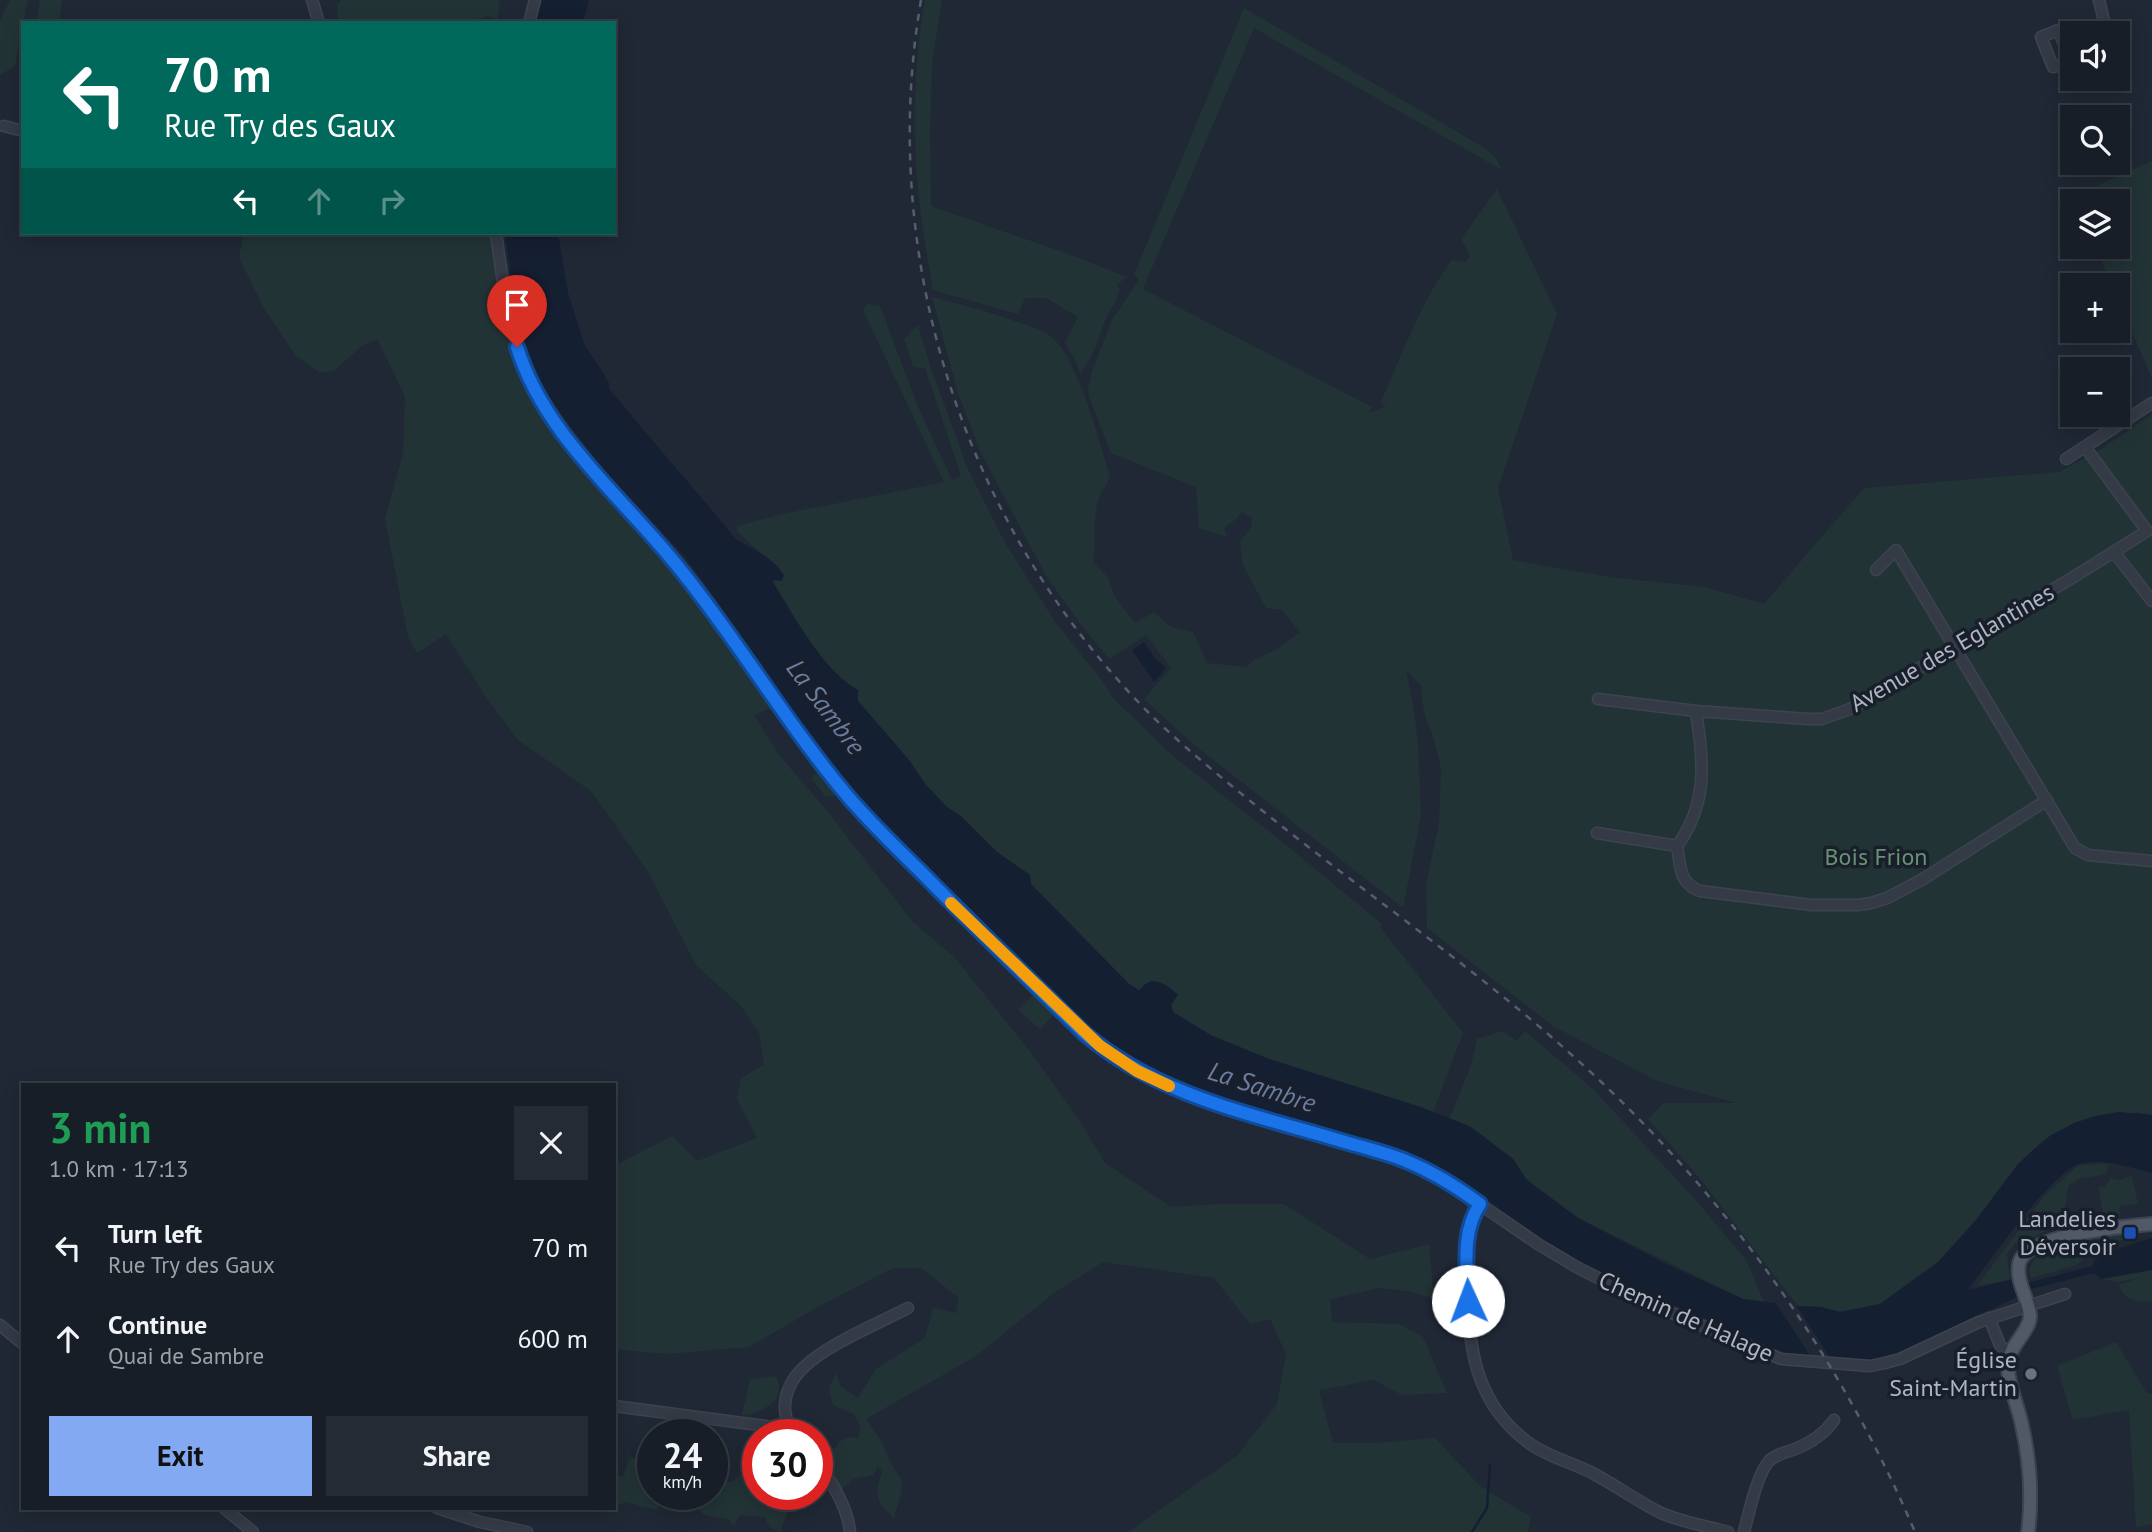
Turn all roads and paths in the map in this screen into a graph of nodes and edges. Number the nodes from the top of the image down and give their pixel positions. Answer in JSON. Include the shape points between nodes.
{"nodes":[{"id":1,"x":312,"y":0,"type":"edge"},
{"id":2,"x":535,"y":0,"type":"edge"},
{"id":3,"x":2099,"y":0,"type":"edge"},
{"id":4,"x":318,"y":21,"type":"edge"},
{"id":5,"x":530,"y":21,"type":"edge"},
{"id":6,"x":2104,"y":21,"type":"edge"},
{"id":7,"x":2072,"y":61,"type":"edge"},
{"id":8,"x":5,"y":126,"type":"dead end"},
{"id":9,"x":21,"y":130,"type":"edge"},
{"id":10,"x":496,"y":235,"type":"edge"},
{"id":11,"x":2152,"y":403,"type":"edge"},
{"id":12,"x":2085,"y":447,"type":"junction"},
{"id":13,"x":2066,"y":459,"type":"dead end"},
{"id":14,"x":2114,"y":552,"type":"junction"},
{"id":15,"x":1876,"y":570,"type":"dead end"},
{"id":16,"x":2152,"y":601,"type":"edge"},
{"id":17,"x":1955,"y":647,"type":"junction"},
{"id":18,"x":1598,"y":699,"type":"dead end"},
{"id":19,"x":1696,"y":711,"type":"junction"},
{"id":20,"x":2047,"y":800,"type":"junction"},
{"id":21,"x":1597,"y":833,"type":"dead end"},
{"id":22,"x":1677,"y":846,"type":"junction"},
{"id":23,"x":2152,"y":861,"type":"edge"},
{"id":24,"x":1480,"y":1204,"type":"junction"},
{"id":25,"x":2152,"y":1224,"type":"edge"},
{"id":26,"x":2023,"y":1294,"type":"junction"},
{"id":27,"x":2066,"y":1294,"type":"dead end"},
{"id":28,"x":908,"y":1308,"type":"dead end"},
{"id":29,"x":1989,"y":1318,"type":"junction"},
{"id":30,"x":0,"y":1325,"type":"edge"},
{"id":31,"x":21,"y":1342,"type":"edge"},
{"id":32,"x":2010,"y":1355,"type":"junction"},
{"id":33,"x":616,"y":1406,"type":"edge"},
{"id":34,"x":788,"y":1419,"type":"edge"},
{"id":35,"x":1834,"y":1420,"type":"dead end"},
{"id":36,"x":742,"y":1425,"type":"edge"},
{"id":37,"x":833,"y":1487,"type":"edge"},
{"id":38,"x":226,"y":1510,"type":"edge"},
{"id":39,"x":443,"y":1510,"type":"edge"},
{"id":40,"x":253,"y":1532,"type":"edge"},
{"id":41,"x":527,"y":1532,"type":"edge"},
{"id":42,"x":850,"y":1532,"type":"edge"},
{"id":43,"x":1728,"y":1532,"type":"edge"},
{"id":44,"x":1744,"y":1532,"type":"edge"},
{"id":45,"x":2028,"y":1532,"type":"edge"}],
"edges":[{"from":1,"to":4,"type":"street"},
{"from":2,"to":5,"type":"street"},
{"from":3,"to":6,"type":"street"},
{"from":7,"to":7,"type":"street","via":[[2053,67],[2041,37],[2058,30]]},
{"from":8,"to":9,"type":"street"},
{"from":10,"to":24,"type":"street","name":"Chemin de Halage","via":[[522,362],[566,437],[674,561],[847,795],[1084,1033],[1116,1058],[1160,1082],[1405,1160]]},
{"from":11,"to":12,"type":"street"},
{"from":12,"to":13,"type":"street"},
{"from":12,"to":14,"type":"street","name":"Avenue des Eglantines","via":[[2147,531]]},
{"from":14,"to":16,"type":"street"},
{"from":14,"to":17,"type":"street","name":"Avenue des Eglantines"},
{"from":15,"to":17,"type":"street","via":[[1896,550]]},
{"from":17,"to":19,"type":"street","name":"Avenue des Eglantines","via":[[1850,709],[1822,719]]},
{"from":17,"to":20,"type":"street"},
{"from":18,"to":19,"type":"street","name":"Avenue des Eglantines"},
{"from":19,"to":22,"type":"street","via":[[1702,787],[1694,817]]},
{"from":20,"to":22,"type":"street","via":[[1923,879],[1887,898],[1858,905],[1812,905],[1700,891],[1683,879]]},
{"from":20,"to":23,"type":"street","via":[[2081,853]]},
{"from":21,"to":22,"type":"street"},
{"from":24,"to":29,"type":"street","name":"Chemin de Halage","via":[[1580,1269],[1781,1359],[1870,1366],[1900,1359]]},
{"from":24,"to":43,"type":"street","via":[[1468,1230],[1468,1301],[1474,1362],[1485,1394],[1501,1418],[1529,1444],[1661,1513]]},
{"from":25,"to":26,"type":"main road","via":[[2082,1232],[2037,1246],[2020,1259]]},
{"from":26,"to":27,"type":"street","name":"Chemin de Halage"},
{"from":26,"to":29,"type":"street","name":"Chemin de Halage"},
{"from":26,"to":32,"type":"main road","via":[[2030,1319]]},
{"from":28,"to":34,"type":"street","via":[[802,1367],[789,1385]]},
{"from":29,"to":32,"type":"street","via":[[2000,1345]]},
{"from":30,"to":31,"type":"street"},
{"from":32,"to":45,"type":"main road","via":[[2008,1372],[2031,1473]]},
{"from":33,"to":36,"type":"street"},
{"from":35,"to":44,"type":"street","via":[[1813,1441],[1768,1462]]},
{"from":37,"to":42,"type":"street"},
{"from":38,"to":40,"type":"street"},
{"from":39,"to":41,"type":"street"}]}
